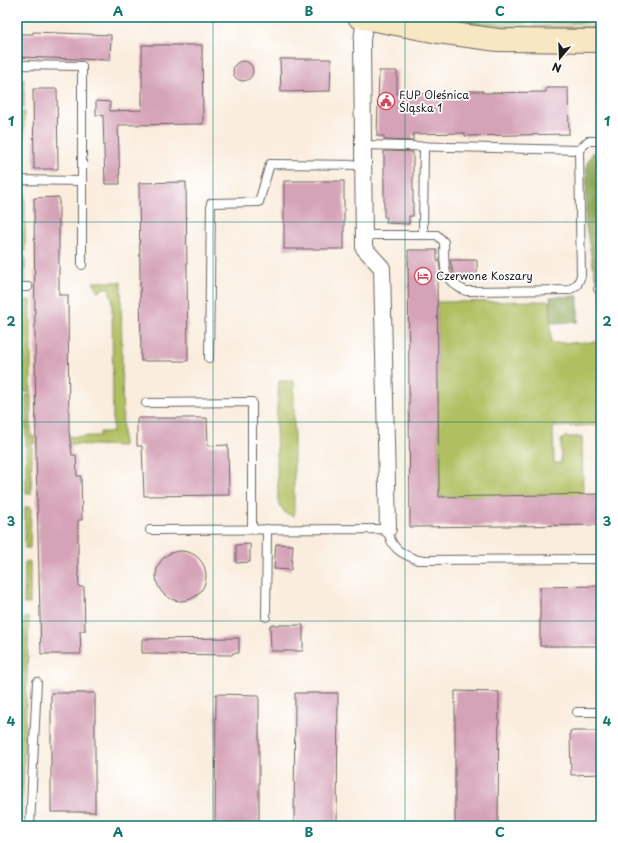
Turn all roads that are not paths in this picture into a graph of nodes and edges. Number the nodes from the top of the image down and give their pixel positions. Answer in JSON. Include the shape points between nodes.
{"nodes":[{"id":1,"x":362,"y":18,"type":"edge"},
{"id":2,"x":601,"y":41,"type":"edge"},
{"id":3,"x":17,"y":65,"type":"edge"},
{"id":4,"x":601,"y":141,"type":"edge"},
{"id":5,"x":362,"y":145,"type":"junction"},
{"id":6,"x":424,"y":146,"type":"junction"},
{"id":7,"x":579,"y":150,"type":"junction"},
{"id":8,"x":363,"y":165,"type":"junction"},
{"id":9,"x":17,"y":180,"type":"edge"},
{"id":10,"x":82,"y":180,"type":"junction"},
{"id":11,"x":364,"y":234,"type":"junction"},
{"id":12,"x":423,"y":235,"type":"junction"},
{"id":13,"x":82,"y":265,"type":"dead end"},
{"id":14,"x":17,"y":287,"type":"edge"},
{"id":15,"x":28,"y":288,"type":"dead end"},
{"id":16,"x":209,"y":358,"type":"dead end"},
{"id":17,"x":146,"y":403,"type":"dead end"},
{"id":18,"x":252,"y":529,"type":"junction"},
{"id":19,"x":266,"y":529,"type":"junction"},
{"id":20,"x":388,"y":529,"type":"junction"},
{"id":21,"x":150,"y":530,"type":"dead end"},
{"id":22,"x":601,"y":559,"type":"edge"},
{"id":23,"x":266,"y":617,"type":"dead end"},
{"id":24,"x":37,"y":682,"type":"dead end"},
{"id":25,"x":577,"y":712,"type":"dead end"},
{"id":26,"x":601,"y":712,"type":"edge"},
{"id":27,"x":30,"y":826,"type":"edge"}],
"edges":[{"from":1,"to":2,"type":"main road","via":[[498,40]]},
{"from":1,"to":5,"type":"street"},
{"from":3,"to":10,"type":"lane","via":[[82,66]]},
{"from":4,"to":7,"type":"lane","via":[[588,141]]},
{"from":5,"to":6,"type":"lane"},
{"from":5,"to":8,"type":"street"},
{"from":6,"to":7,"type":"lane"},
{"from":6,"to":12,"type":"lane"},
{"from":7,"to":12,"type":"lane","via":[[581,276],[577,285],[569,290],[466,291],[454,286],[446,275],[444,242],[437,236]]},
{"from":8,"to":11,"type":"street"},
{"from":8,"to":16,"type":"lane","via":[[270,164],[259,202],[211,203]]},
{"from":9,"to":10,"type":"lane"},
{"from":10,"to":13,"type":"lane"},
{"from":11,"to":12,"type":"lane"},
{"from":11,"to":20,"type":"street","via":[[364,248],[382,268]]},
{"from":14,"to":15,"type":"lane"},
{"from":17,"to":18,"type":"lane","via":[[252,402]]},
{"from":18,"to":19,"type":"lane"},
{"from":18,"to":21,"type":"lane"},
{"from":19,"to":20,"type":"lane"},
{"from":19,"to":23,"type":"lane"},
{"from":20,"to":22,"type":"lane","via":[[389,539],[396,548],[418,560]]},
{"from":24,"to":27,"type":"lane"},
{"from":25,"to":26,"type":"lane"}]}
